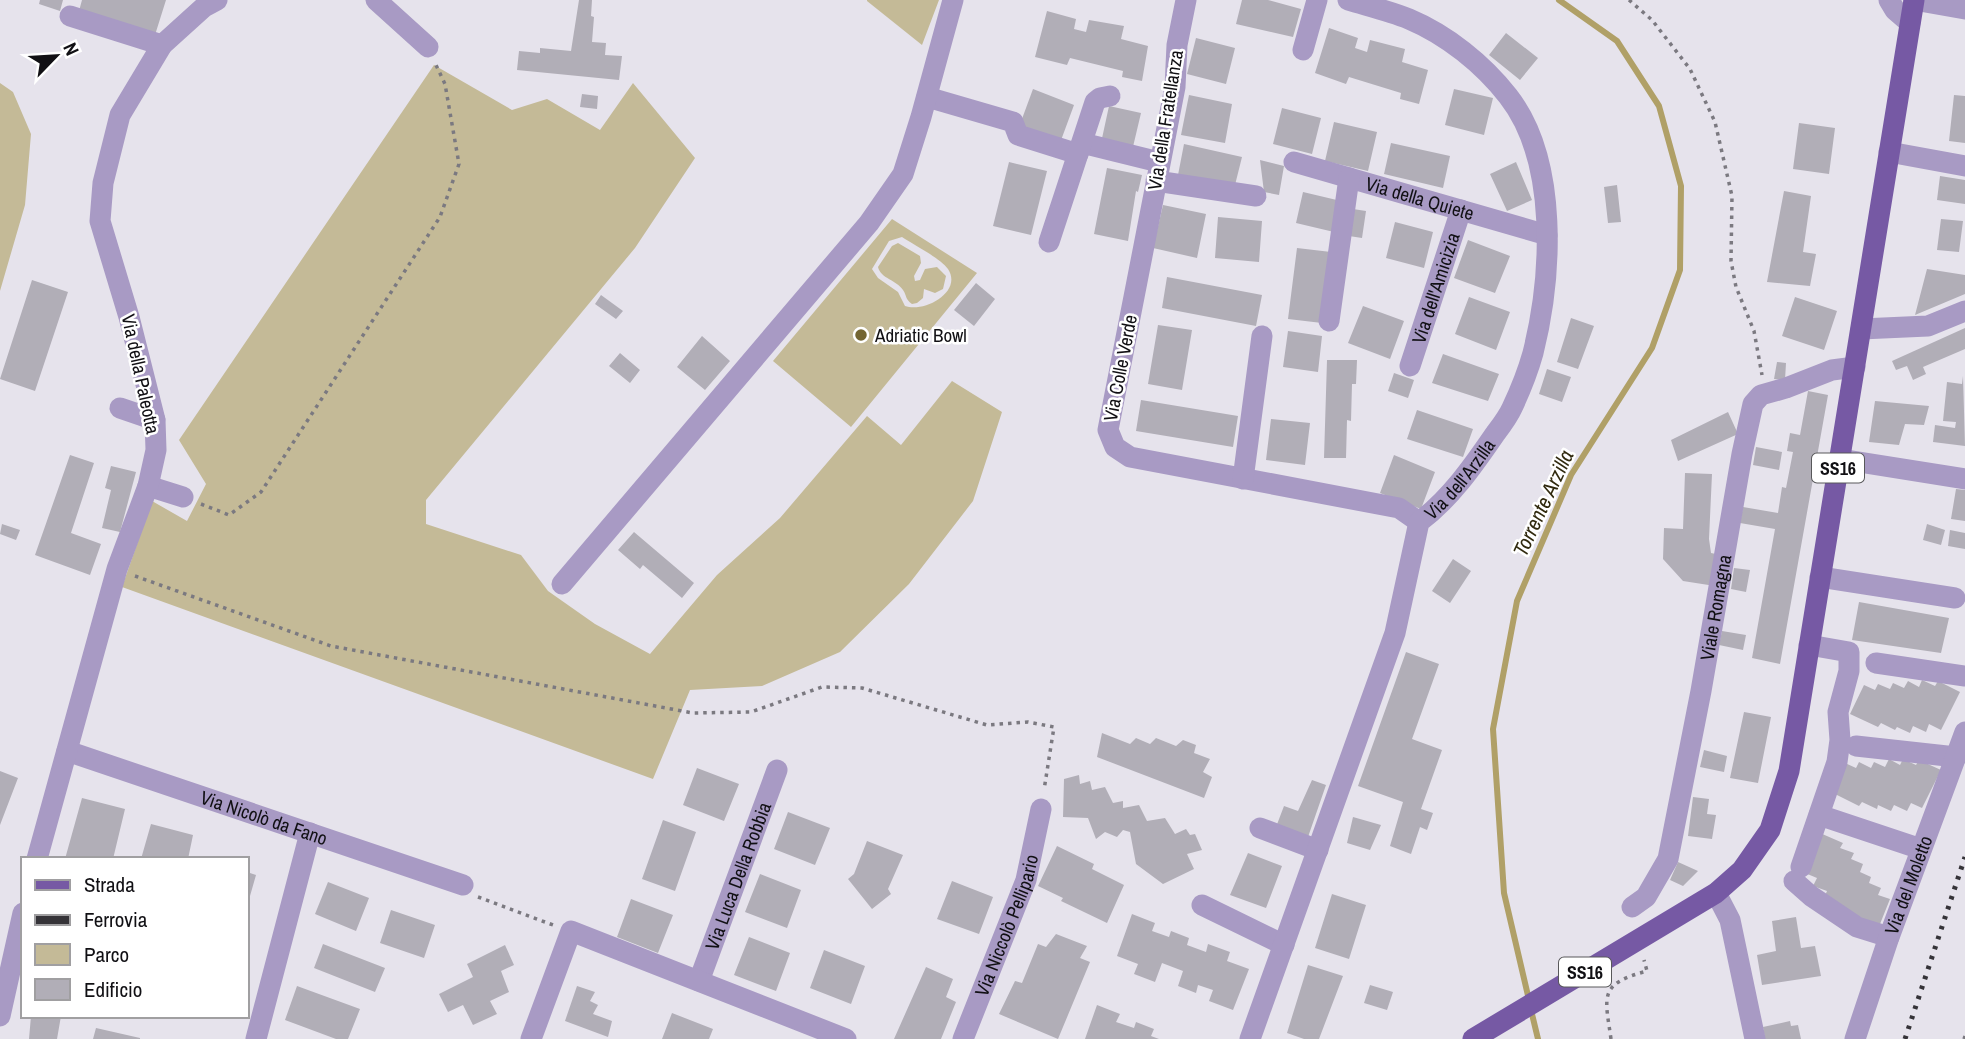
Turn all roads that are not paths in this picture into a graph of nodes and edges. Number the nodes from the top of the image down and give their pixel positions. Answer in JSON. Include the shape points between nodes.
{"nodes":[{"id":1,"x":216,"y":0,"type":"edge"},
{"id":2,"x":376,"y":0,"type":"edge"},
{"id":3,"x":953,"y":0,"type":"edge"},
{"id":4,"x":1186,"y":0,"type":"edge"},
{"id":5,"x":1317,"y":0,"type":"edge"},
{"id":6,"x":1348,"y":0,"type":"edge"},
{"id":7,"x":1889,"y":0,"type":"edge"},
{"id":8,"x":1914,"y":0,"type":"edge"},
{"id":9,"x":1965,"y":9,"type":"edge"},
{"id":10,"x":70,"y":16,"type":"dead end"},
{"id":11,"x":1910,"y":23,"type":"junction"},
{"id":12,"x":162,"y":45,"type":"junction"},
{"id":13,"x":428,"y":47,"type":"road end"},
{"id":14,"x":1303,"y":50,"type":"dead end"},
{"id":15,"x":1110,"y":96,"type":"dead end"},
{"id":16,"x":924,"y":107,"type":"junction"},
{"id":17,"x":1080,"y":148,"type":"junction"},
{"id":18,"x":1889,"y":152,"type":"junction"},
{"id":19,"x":1294,"y":162,"type":"dead end"},
{"id":20,"x":1965,"y":166,"type":"edge"},
{"id":21,"x":1158,"y":171,"type":"junction"},
{"id":22,"x":1349,"y":178,"type":"junction"},
{"id":23,"x":1256,"y":196,"type":"dead end"},
{"id":24,"x":1461,"y":210,"type":"junction"},
{"id":25,"x":1547,"y":235,"type":"junction"},
{"id":26,"x":1144,"y":239,"type":"joint"},
{"id":27,"x":1049,"y":242,"type":"dead end"},
{"id":28,"x":1965,"y":311,"type":"edge"},
{"id":29,"x":1329,"y":321,"type":"dead end"},
{"id":30,"x":1861,"y":330,"type":"junction"},
{"id":31,"x":1262,"y":336,"type":"dead end"},
{"id":32,"x":1410,"y":366,"type":"dead end"},
{"id":33,"x":1855,"y":367,"type":"junction"},
{"id":34,"x":120,"y":408,"type":"dead end"},
{"id":35,"x":155,"y":421,"type":"junction"},
{"id":36,"x":1840,"y":459,"type":"junction"},
{"id":37,"x":1965,"y":473,"type":"edge"},
{"id":38,"x":1243,"y":479,"type":"junction"},
{"id":39,"x":1965,"y":479,"type":"edge"},
{"id":40,"x":148,"y":485,"type":"junction"},
{"id":41,"x":183,"y":496,"type":"road end"},
{"id":42,"x":1419,"y":522,"type":"junction"},
{"id":43,"x":1821,"y":577,"type":"junction"},
{"id":44,"x":562,"y":584,"type":"dead end"},
{"id":45,"x":1955,"y":598,"type":"dead end"},
{"id":46,"x":1809,"y":645,"type":"junction"},
{"id":47,"x":1876,"y":663,"type":"dead end"},
{"id":48,"x":1965,"y":676,"type":"edge"},
{"id":49,"x":1965,"y":732,"type":"edge"},
{"id":50,"x":1856,"y":746,"type":"dead end"},
{"id":51,"x":67,"y":751,"type":"junction"},
{"id":52,"x":1956,"y":757,"type":"junction"},
{"id":53,"x":777,"y":770,"type":"dead end"},
{"id":54,"x":1041,"y":809,"type":"road end"},
{"id":55,"x":1819,"y":815,"type":"junction"},
{"id":56,"x":1260,"y":828,"type":"dead end"},
{"id":57,"x":310,"y":833,"type":"junction"},
{"id":58,"x":1922,"y":849,"type":"junction"},
{"id":59,"x":1318,"y":850,"type":"junction"},
{"id":60,"x":38,"y":857,"type":"edge"},
{"id":61,"x":463,"y":885,"type":"road end"},
{"id":62,"x":1716,"y":893,"type":"junction"},
{"id":63,"x":1202,"y":905,"type":"dead end"},
{"id":64,"x":1632,"y":907,"type":"dead end"},
{"id":65,"x":21,"y":916,"type":"edge"},
{"id":66,"x":1889,"y":937,"type":"junction"},
{"id":67,"x":8,"y":939,"type":"edge"},
{"id":68,"x":1284,"y":945,"type":"junction"},
{"id":69,"x":699,"y":981,"type":"junction"},
{"id":70,"x":0,"y":1016,"type":"edge"},
{"id":71,"x":256,"y":1039,"type":"edge"},
{"id":72,"x":531,"y":1039,"type":"edge"},
{"id":73,"x":846,"y":1039,"type":"edge"},
{"id":74,"x":963,"y":1039,"type":"edge"},
{"id":75,"x":1250,"y":1039,"type":"edge"},
{"id":76,"x":1473,"y":1039,"type":"edge"},
{"id":77,"x":1755,"y":1039,"type":"edge"},
{"id":78,"x":1855,"y":1039,"type":"edge"}],
"edges":[{"from":1,"to":12,"type":"street","name":"Via della Paleotta"},
{"from":2,"to":13,"type":"street"},
{"from":3,"to":16,"type":"street"},
{"from":4,"to":21,"type":"street","name":"Via della Fratellanza"},
{"from":5,"to":14,"type":"street"},
{"from":6,"to":25,"type":"street","name":"Via dell'Arzilla","via":[[1409,19],[1453,44],[1510,98],[1530,136],[1543,181]]},
{"from":7,"to":11,"type":"street"},
{"from":8,"to":9,"type":"street"},
{"from":8,"to":11,"type":"main road","number":"SS16"},
{"from":10,"to":12,"type":"street"},
{"from":11,"to":18,"type":"main road","number":"SS16"},
{"from":12,"to":35,"type":"street","name":"Via della Paleotta","via":[[120,115],[103,183],[100,221]]},
{"from":15,"to":17,"type":"street","via":[[1095,102]]},
{"from":16,"to":17,"type":"street","via":[[1013,122],[1018,135]]},
{"from":16,"to":44,"type":"street","via":[[902,174],[869,223]]},
{"from":17,"to":21,"type":"street"},
{"from":17,"to":27,"type":"street"},
{"from":18,"to":20,"type":"street"},
{"from":18,"to":30,"type":"main road","number":"SS16"},
{"from":19,"to":22,"type":"street","name":"Via della Quiete"},
{"from":21,"to":23,"type":"street"},
{"from":21,"to":26,"type":"street","name":"Via della Fratellanza"},
{"from":22,"to":24,"type":"street","name":"Via della Quiete"},
{"from":22,"to":29,"type":"street"},
{"from":24,"to":25,"type":"street","name":"Via della Quiete"},
{"from":24,"to":32,"type":"street","name":"Via dell'Amicizia"},
{"from":25,"to":42,"type":"street","name":"Via dell'Arzilla","via":[[1533,354],[1511,410],[1476,462]]},
{"from":26,"to":38,"type":"street","name":"Via Colle Verde","via":[[1108,430],[1115,447],[1130,457]]},
{"from":28,"to":30,"type":"street","via":[[1928,326]]},
{"from":30,"to":33,"type":"main road","number":"SS16"},
{"from":31,"to":38,"type":"street"},
{"from":33,"to":36,"type":"main road","number":"SS16"},
{"from":33,"to":64,"type":"street","name":"Viale Romagna","via":[[1832,370],[1761,395],[1753,404],[1668,859],[1646,897]]},
{"from":34,"to":35,"type":"street"},
{"from":35,"to":40,"type":"street","name":"Via della Paleotta","via":[[156,450]]},
{"from":36,"to":39,"type":"street"},
{"from":36,"to":43,"type":"main road","number":"SS16"},
{"from":37,"to":39,"type":"street"},
{"from":38,"to":42,"type":"street","name":"Via Colle Verde","via":[[1399,508]]},
{"from":40,"to":41,"type":"street"},
{"from":40,"to":51,"type":"street","name":"Via della Paleotta","via":[[117,569]]},
{"from":42,"to":59,"type":"street","name":"Via dell'Arzilla","via":[[1395,633]]},
{"from":43,"to":45,"type":"street"},
{"from":43,"to":46,"type":"main road","number":"SS16"},
{"from":46,"to":55,"type":"street","via":[[1849,652],[1838,712],[1837,762]]},
{"from":46,"to":62,"type":"main road","number":"SS16","via":[[1789,771],[1770,830],[1742,870]]},
{"from":47,"to":48,"type":"street"},
{"from":49,"to":52,"type":"street","name":"Via del Moletto"},
{"from":50,"to":52,"type":"street"},
{"from":51,"to":57,"type":"street","name":"Via Nicolò da Fano"},
{"from":51,"to":60,"type":"street","name":"Via della Paleotta"},
{"from":52,"to":58,"type":"street","name":"Via del Moletto"},
{"from":53,"to":69,"type":"street","name":"Via Luca Della Robbia"},
{"from":54,"to":74,"type":"street","name":"Via Niccolò Pellipario","via":[[1026,880]]},
{"from":55,"to":58,"type":"street"},
{"from":55,"to":66,"type":"street","via":[[1797,874],[1811,895],[1857,927]]},
{"from":56,"to":59,"type":"street"},
{"from":57,"to":61,"type":"street","name":"Via Nicolò da Fano"},
{"from":57,"to":71,"type":"street"},
{"from":58,"to":66,"type":"street","name":"Via del Moletto"},
{"from":59,"to":68,"type":"street","name":"Via dell'Arzilla"},
{"from":62,"to":76,"type":"main road","number":"SS16"},
{"from":62,"to":77,"type":"street","via":[[1730,920]]},
{"from":63,"to":68,"type":"street"},
{"from":65,"to":67,"type":"street"},
{"from":66,"to":78,"type":"street","name":"Via del Moletto"},
{"from":67,"to":70,"type":"street"},
{"from":68,"to":75,"type":"street","name":"Via dell'Arzilla"},
{"from":69,"to":72,"type":"street","via":[[571,931]]},
{"from":69,"to":73,"type":"street"}]}
